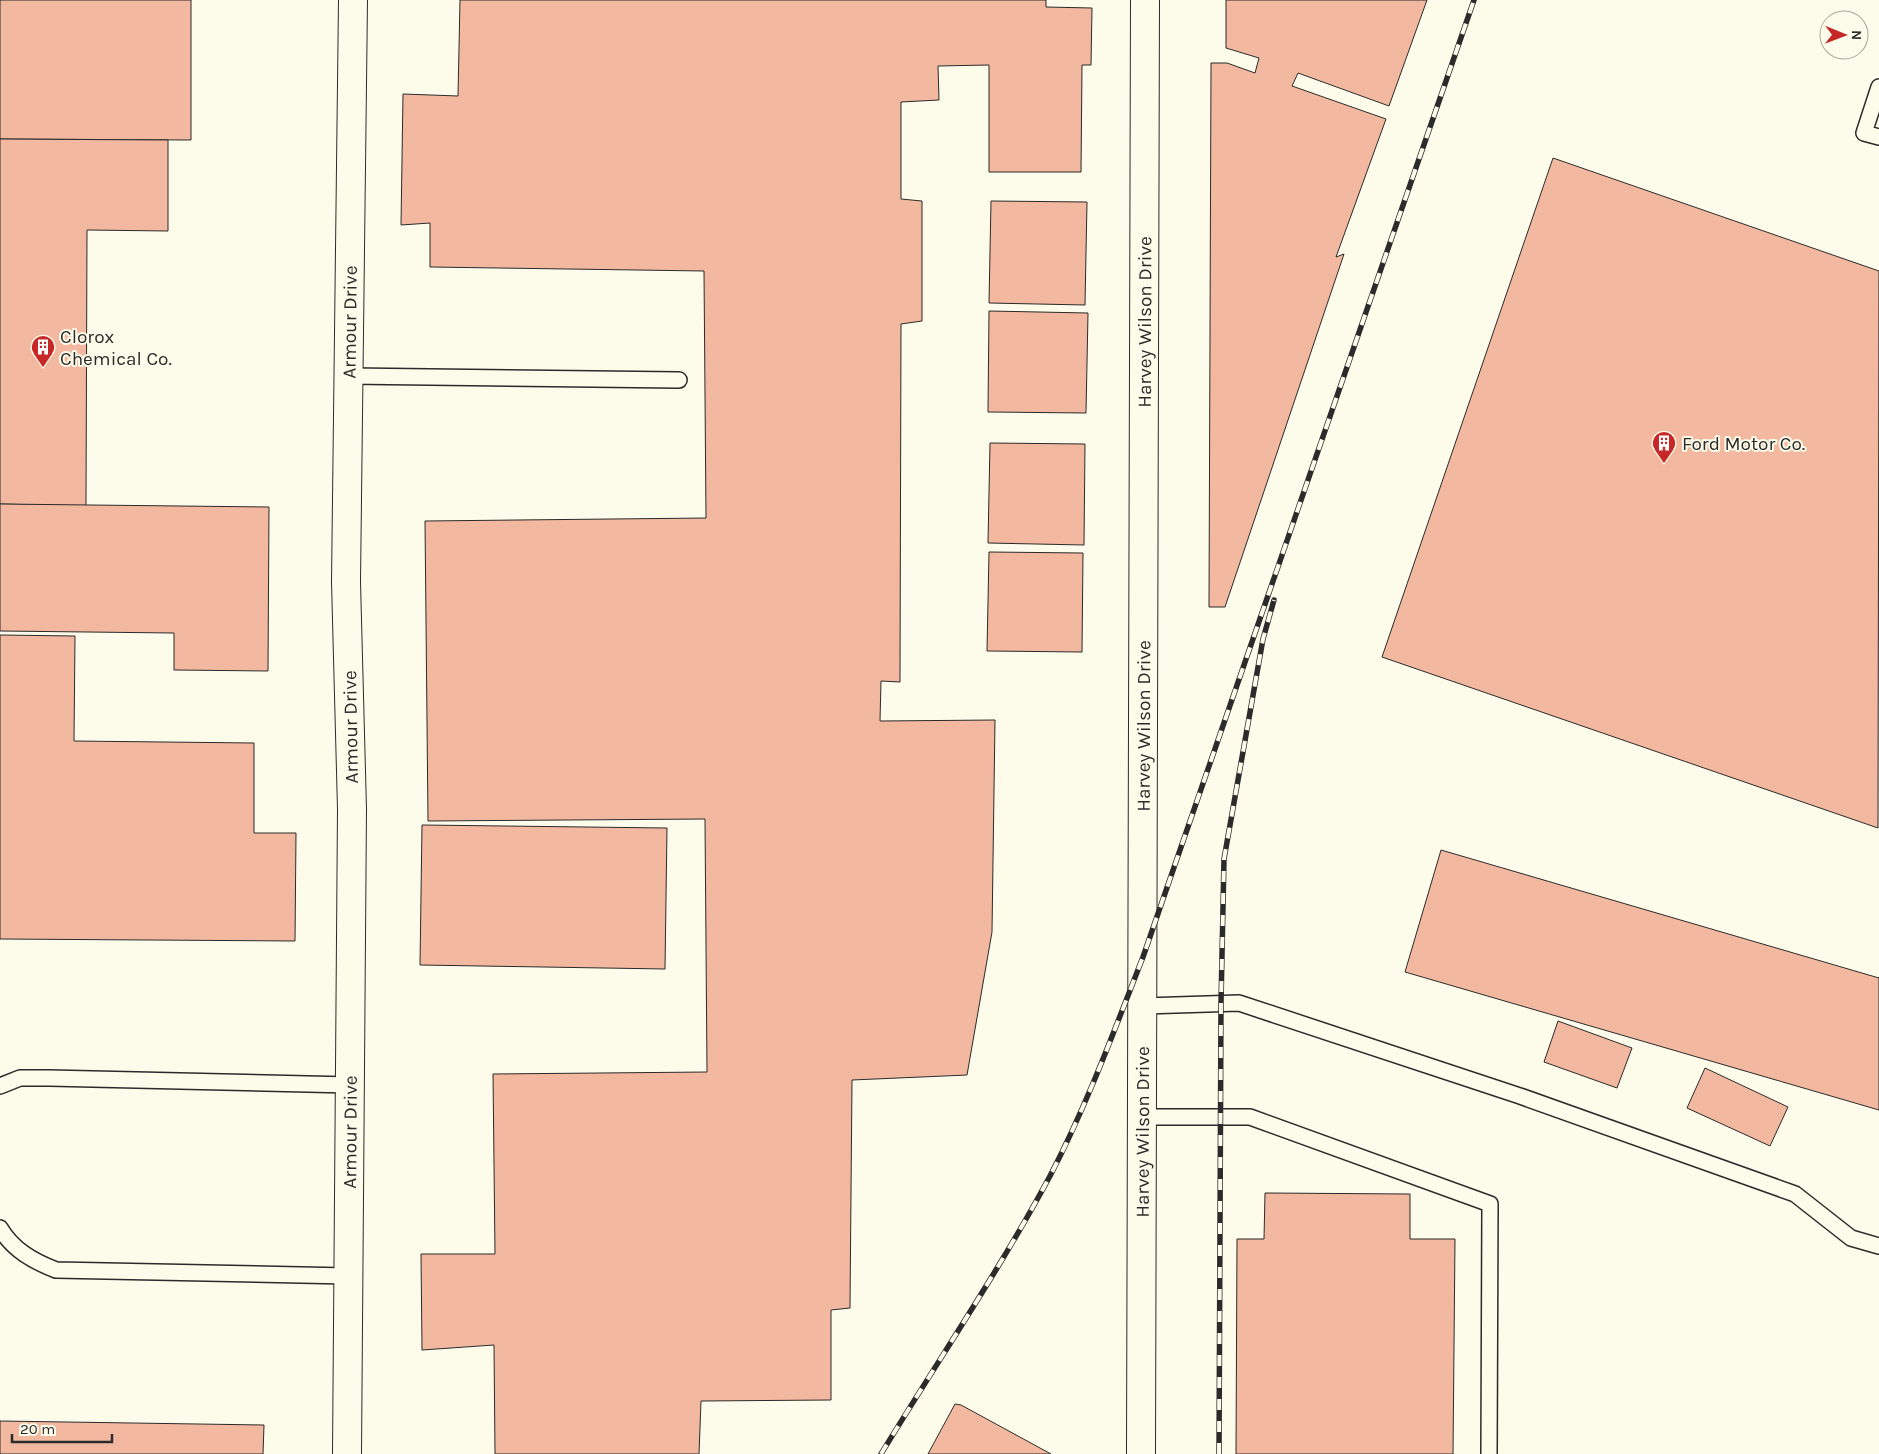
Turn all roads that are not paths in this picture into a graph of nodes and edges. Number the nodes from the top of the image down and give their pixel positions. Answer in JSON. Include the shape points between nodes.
{"nodes":[{"id":1,"x":353,"y":0,"type":"edge"},
{"id":2,"x":1145,"y":0,"type":"edge"},
{"id":3,"x":1879,"y":87,"type":"edge"},
{"id":4,"x":1879,"y":137,"type":"edge"},
{"id":5,"x":349,"y":376,"type":"junction"},
{"id":6,"x":679,"y":380,"type":"dead end"},
{"id":7,"x":1144,"y":1006,"type":"junction"},
{"id":8,"x":350,"y":1085,"type":"junction"},
{"id":9,"x":0,"y":1086,"type":"edge"},
{"id":10,"x":1143,"y":1117,"type":"junction"},
{"id":11,"x":0,"y":1228,"type":"edge"},
{"id":12,"x":1879,"y":1246,"type":"edge"},
{"id":13,"x":348,"y":1276,"type":"junction"},
{"id":14,"x":347,"y":1454,"type":"edge"},
{"id":15,"x":1141,"y":1454,"type":"edge"},
{"id":16,"x":1489,"y":1454,"type":"edge"}],
"edges":[{"from":1,"to":5,"type":"street","name":"Armour Drive"},
{"from":2,"to":7,"type":"street","name":"Harvey Wilson Drive"},
{"from":3,"to":4,"type":"lane","via":[[1864,133]]},
{"from":5,"to":6,"type":"lane"},
{"from":5,"to":8,"type":"street","name":"Armour Drive","via":[[346,582],[352,809]]},
{"from":7,"to":10,"type":"street","name":"Harvey Wilson Drive"},
{"from":7,"to":12,"type":"lane","via":[[1239,1003],[1520,1096],[1795,1194],[1852,1238]]},
{"from":8,"to":9,"type":"lane","via":[[20,1078]]},
{"from":8,"to":13,"type":"street","name":"Armour Drive"},
{"from":10,"to":15,"type":"street","name":"Harvey Wilson Drive"},
{"from":10,"to":16,"type":"lane","via":[[1250,1118],[1490,1204]]},
{"from":11,"to":13,"type":"lane","via":[[8,1241],[34,1262],[56,1270]]},
{"from":13,"to":14,"type":"street","name":"Armour Drive"}]}
